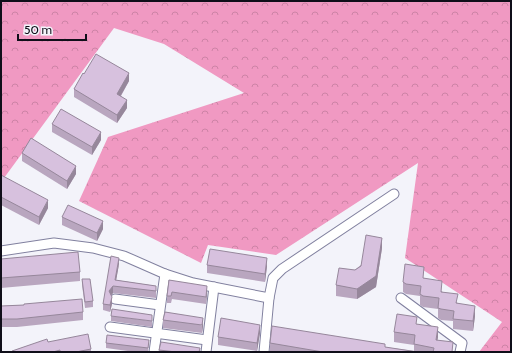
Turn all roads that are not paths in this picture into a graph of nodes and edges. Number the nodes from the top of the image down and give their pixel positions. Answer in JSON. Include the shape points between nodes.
{"nodes":[{"id":1,"x":394,"y":194,"type":"dead end"},
{"id":2,"x":1,"y":251,"type":"edge"},
{"id":3,"x":165,"y":274,"type":"junction"},
{"id":4,"x":214,"y":288,"type":"junction"},
{"id":5,"x":269,"y":298,"type":"junction"},
{"id":6,"x":401,"y":298,"type":"dead end"},
{"id":7,"x":116,"y":299,"type":"dead end"},
{"id":8,"x":160,"y":305,"type":"junction"},
{"id":9,"x":110,"y":327,"type":"dead end"},
{"id":10,"x":156,"y":333,"type":"junction"},
{"id":11,"x":207,"y":340,"type":"junction"},
{"id":12,"x":154,"y":352,"type":"edge"},
{"id":13,"x":206,"y":352,"type":"edge"},
{"id":14,"x":264,"y":352,"type":"edge"},
{"id":15,"x":460,"y":352,"type":"edge"}],
"edges":[{"from":1,"to":5,"type":"street","via":[[282,269],[273,278]]},
{"from":2,"to":3,"type":"street","via":[[54,243],[93,248],[124,256]]},
{"from":3,"to":4,"type":"street"},
{"from":3,"to":8,"type":"street"},
{"from":4,"to":5,"type":"street"},
{"from":4,"to":11,"type":"street"},
{"from":5,"to":14,"type":"street"},
{"from":6,"to":15,"type":"street","via":[[462,343]]},
{"from":7,"to":8,"type":"street"},
{"from":8,"to":10,"type":"street"},
{"from":9,"to":10,"type":"street"},
{"from":10,"to":11,"type":"street"},
{"from":10,"to":12,"type":"street"},
{"from":11,"to":13,"type":"street"}]}
